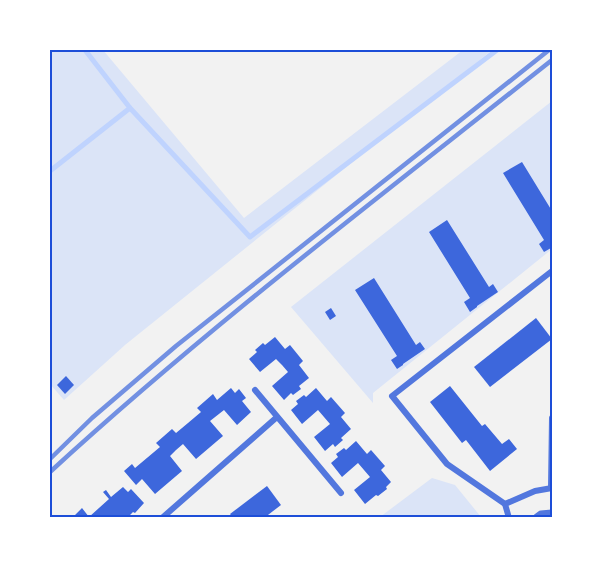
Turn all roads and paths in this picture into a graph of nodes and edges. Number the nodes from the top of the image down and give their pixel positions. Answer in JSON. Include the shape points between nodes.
{"nodes":[{"id":1,"x":552,"y":271,"type":"edge"},
{"id":2,"x":255,"y":390,"type":"dead end"},
{"id":3,"x":277,"y":417,"type":"junction"},
{"id":4,"x":552,"y":418,"type":"edge"},
{"id":5,"x":552,"y":488,"type":"edge"},
{"id":6,"x":341,"y":493,"type":"dead end"},
{"id":7,"x":505,"y":504,"type":"junction"},
{"id":8,"x":552,"y":514,"type":"edge"},
{"id":9,"x":539,"y":516,"type":"edge"},
{"id":10,"x":162,"y":518,"type":"edge"},
{"id":11,"x":509,"y":518,"type":"edge"}],
"edges":[{"from":1,"to":7,"type":"street","via":[[392,396],[447,464]]},
{"from":2,"to":3,"type":"street"},
{"from":3,"to":6,"type":"street"},
{"from":3,"to":10,"type":"street"},
{"from":4,"to":5,"type":"street"},
{"from":5,"to":7,"type":"street"},
{"from":7,"to":11,"type":"street"},
{"from":8,"to":9,"type":"street"}]}
